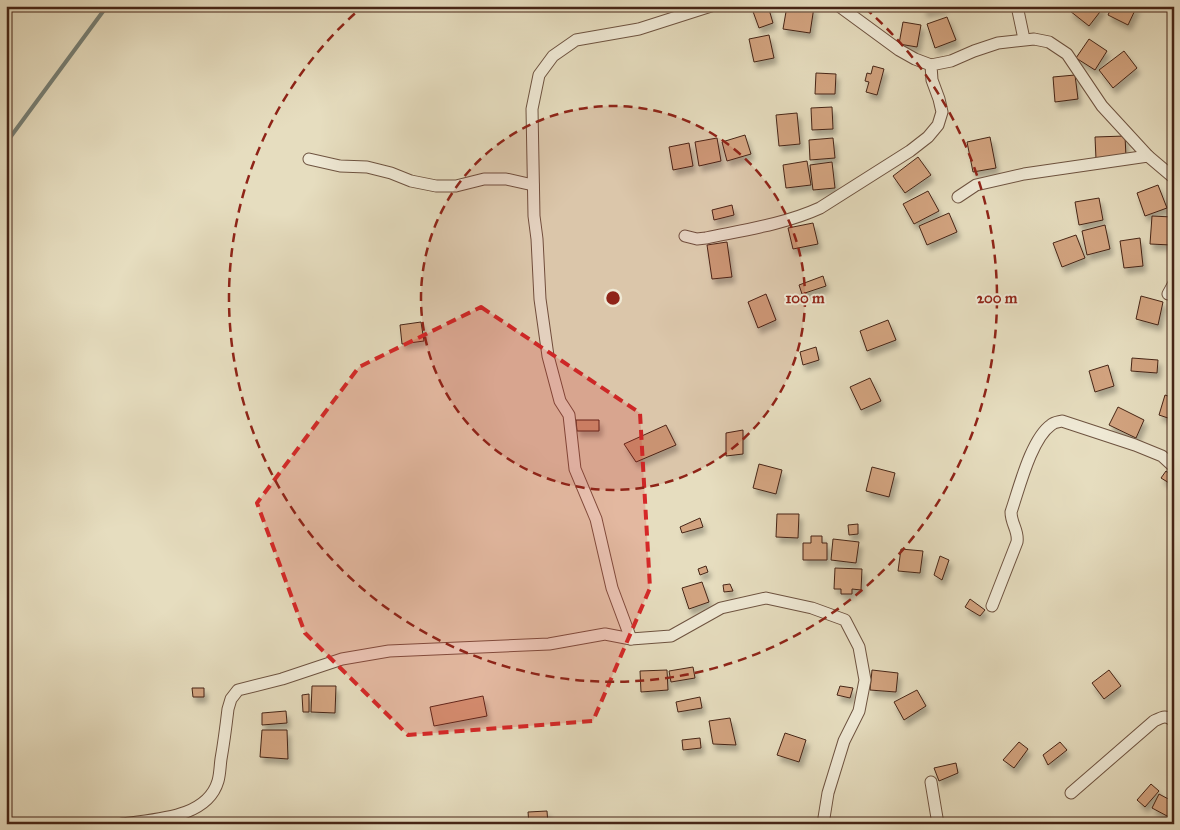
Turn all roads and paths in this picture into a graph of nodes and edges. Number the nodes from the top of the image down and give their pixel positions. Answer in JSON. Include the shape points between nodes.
{"nodes":[{"id":1,"x":711,"y":6,"type":"edge"},
{"id":2,"x":839,"y":6,"type":"edge"},
{"id":3,"x":1017,"y":6,"type":"edge"},
{"id":4,"x":1024,"y":39,"type":"junction"},
{"id":5,"x":931,"y":65,"type":"junction"},
{"id":6,"x":1148,"y":156,"type":"junction"},
{"id":7,"x":309,"y":159,"type":"dead end"},
{"id":8,"x":1174,"y":178,"type":"edge"},
{"id":9,"x":533,"y":185,"type":"junction"},
{"id":10,"x":958,"y":197,"type":"dead end"},
{"id":11,"x":685,"y":236,"type":"dead end"},
{"id":12,"x":1174,"y":283,"type":"edge"},
{"id":13,"x":1168,"y":294,"type":"dead end"},
{"id":14,"x":1174,"y":467,"type":"edge"},
{"id":15,"x":992,"y":606,"type":"dead end"},
{"id":16,"x":632,"y":638,"type":"junction"},
{"id":17,"x":1174,"y":722,"type":"edge"},
{"id":18,"x":930,"y":782,"type":"dead end"},
{"id":19,"x":1071,"y":793,"type":"dead end"},
{"id":20,"x":122,"y":824,"type":"edge"},
{"id":21,"x":823,"y":824,"type":"edge"},
{"id":22,"x":938,"y":824,"type":"edge"}],
"edges":[{"from":1,"to":9,"type":"street","via":[[639,29],[576,40],[553,56],[539,75],[532,109]]},
{"from":2,"to":5,"type":"street","via":[[899,50]]},
{"from":3,"to":4,"type":"street"},
{"from":4,"to":5,"type":"street","via":[[998,43]]},
{"from":4,"to":6,"type":"street","via":[[1049,42],[1067,54],[1102,106]]},
{"from":5,"to":11,"type":"street","via":[[942,112],[938,125],[910,152],[807,214],[706,238]]},
{"from":6,"to":8,"type":"street"},
{"from":6,"to":10,"type":"street","via":[[1024,174],[976,185]]},
{"from":7,"to":9,"type":"street","via":[[340,166],[367,167],[436,186],[456,186],[484,179],[506,179]]},
{"from":9,"to":16,"type":"street","via":[[540,299],[548,356],[560,401],[569,415],[575,469],[596,519],[612,588]]},
{"from":12,"to":13,"type":"street"},
{"from":14,"to":15,"type":"street","via":[[1162,456],[1134,445],[1062,421],[1053,423],[1035,446],[1014,504],[1011,518],[1017,542]]},
{"from":16,"to":20,"type":"street","via":[[604,634],[549,644],[389,651],[342,659],[238,690],[228,709],[218,782],[212,794],[193,810]]},
{"from":16,"to":21,"type":"street","via":[[671,636],[722,608],[766,598],[812,608],[845,620],[859,647],[865,680],[859,711],[844,741],[828,793]]},
{"from":17,"to":19,"type":"street","via":[[1166,716],[1154,721]]},
{"from":18,"to":22,"type":"street"}]}
